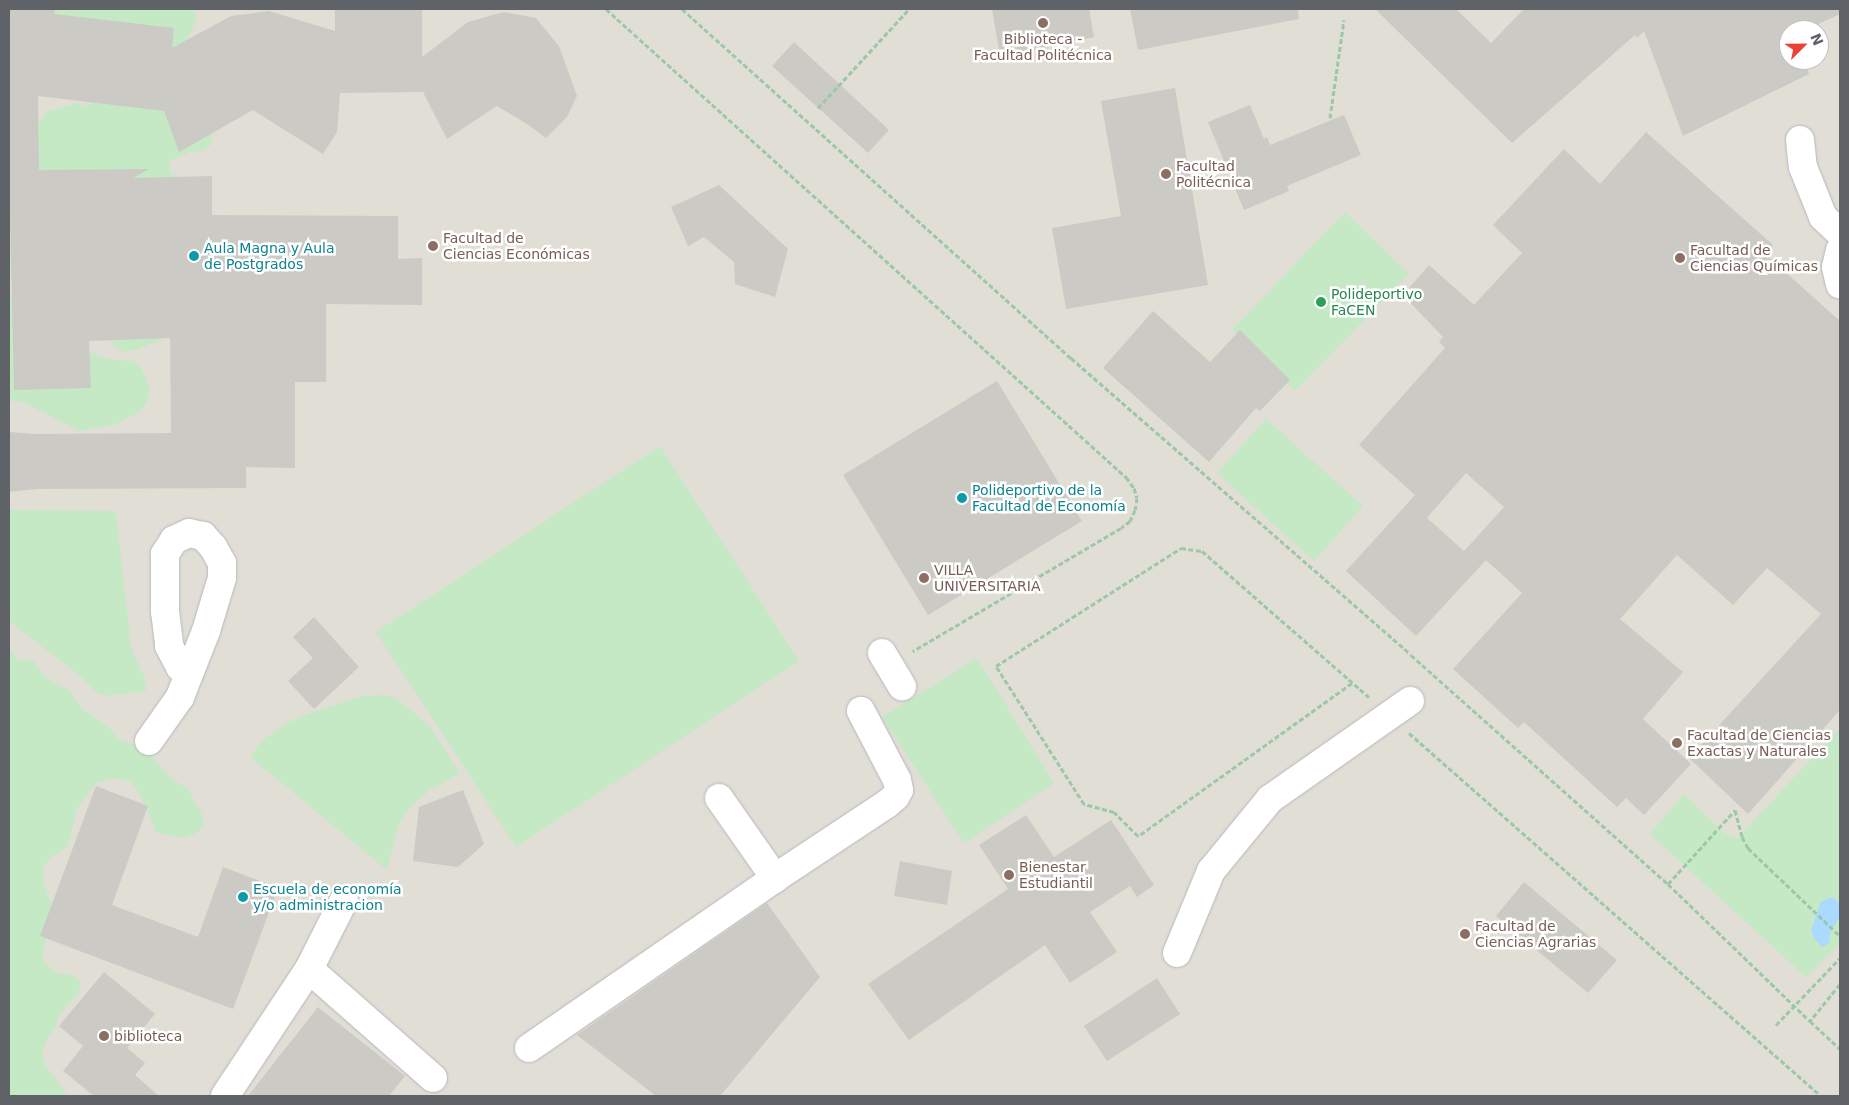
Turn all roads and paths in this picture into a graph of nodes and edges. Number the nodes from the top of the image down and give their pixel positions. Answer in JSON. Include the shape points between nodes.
{"nodes":[{"id":1,"x":606,"y":9,"type":"edge"},
{"id":2,"x":682,"y":9,"type":"edge"},
{"id":3,"x":909,"y":9,"type":"edge"},
{"id":4,"x":1344,"y":20,"type":"dead end"},
{"id":5,"x":818,"y":108,"type":"dead end"},
{"id":6,"x":1330,"y":118,"type":"dead end"},
{"id":7,"x":1800,"y":140,"type":"dead end"},
{"id":8,"x":1840,"y":233,"type":"edge"},
{"id":9,"x":1840,"y":250,"type":"edge"},
{"id":10,"x":1840,"y":286,"type":"edge"},
{"id":11,"x":891,"y":668,"type":"dead end"},
{"id":12,"x":189,"y":672,"type":"dead end"},
{"id":13,"x":1352,"y":683,"type":"junction"},
{"id":14,"x":1400,"y":708,"type":"junction"},
{"id":15,"x":861,"y":711,"type":"dead end"},
{"id":16,"x":149,"y":741,"type":"dead end"},
{"id":17,"x":719,"y":798,"type":"dead end"},
{"id":18,"x":775,"y":878,"type":"junction"},
{"id":19,"x":1668,"y":884,"type":"junction"},
{"id":20,"x":344,"y":900,"type":"dead end"},
{"id":21,"x":1840,"y":936,"type":"edge"},
{"id":22,"x":1177,"y":953,"type":"dead end"},
{"id":23,"x":1840,"y":958,"type":"edge"},
{"id":24,"x":309,"y":969,"type":"junction"},
{"id":25,"x":1840,"y":984,"type":"edge"},
{"id":26,"x":1795,"y":1006,"type":"junction"},
{"id":27,"x":1810,"y":1021,"type":"junction"},
{"id":28,"x":1776,"y":1025,"type":"dead end"},
{"id":29,"x":529,"y":1048,"type":"dead end"},
{"id":30,"x":1840,"y":1049,"type":"edge"},
{"id":31,"x":433,"y":1078,"type":"dead end"},
{"id":32,"x":225,"y":1096,"type":"edge"},
{"id":33,"x":1821,"y":1096,"type":"edge"}],
"edges":[{"from":1,"to":11,"type":"path","via":[[1126,477],[1134,488],[1137,498],[1135,510],[1130,521],[1121,528]]},
{"from":2,"to":19,"type":"path","via":[[1071,358]]},
{"from":3,"to":5,"type":"path"},
{"from":4,"to":6,"type":"path"},
{"from":7,"to":8,"type":"lane","via":[[1803,168],[1823,217]]},
{"from":9,"to":10,"type":"lane","via":[[1836,267]]},
{"from":12,"to":16,"type":"lane","via":[[180,697]]},
{"from":13,"to":13,"type":"path","via":[[1138,836],[1114,812],[1084,804],[996,666],[1182,548],[1202,550]]},
{"from":13,"to":14,"type":"path"},
{"from":14,"to":22,"type":"lane","via":[[1270,799],[1211,871]]},
{"from":14,"to":33,"type":"path"},
{"from":15,"to":18,"type":"lane","via":[[897,780],[899,790],[887,804]]},
{"from":17,"to":18,"type":"lane"},
{"from":18,"to":29,"type":"lane"},
{"from":19,"to":21,"type":"path","via":[[1735,810],[1748,848]]},
{"from":19,"to":26,"type":"path"},
{"from":20,"to":24,"type":"lane"},
{"from":23,"to":26,"type":"path"},
{"from":24,"to":31,"type":"lane"},
{"from":24,"to":32,"type":"lane"},
{"from":25,"to":27,"type":"path"},
{"from":26,"to":27,"type":"path"},
{"from":26,"to":28,"type":"path"},
{"from":27,"to":30,"type":"path"}]}
